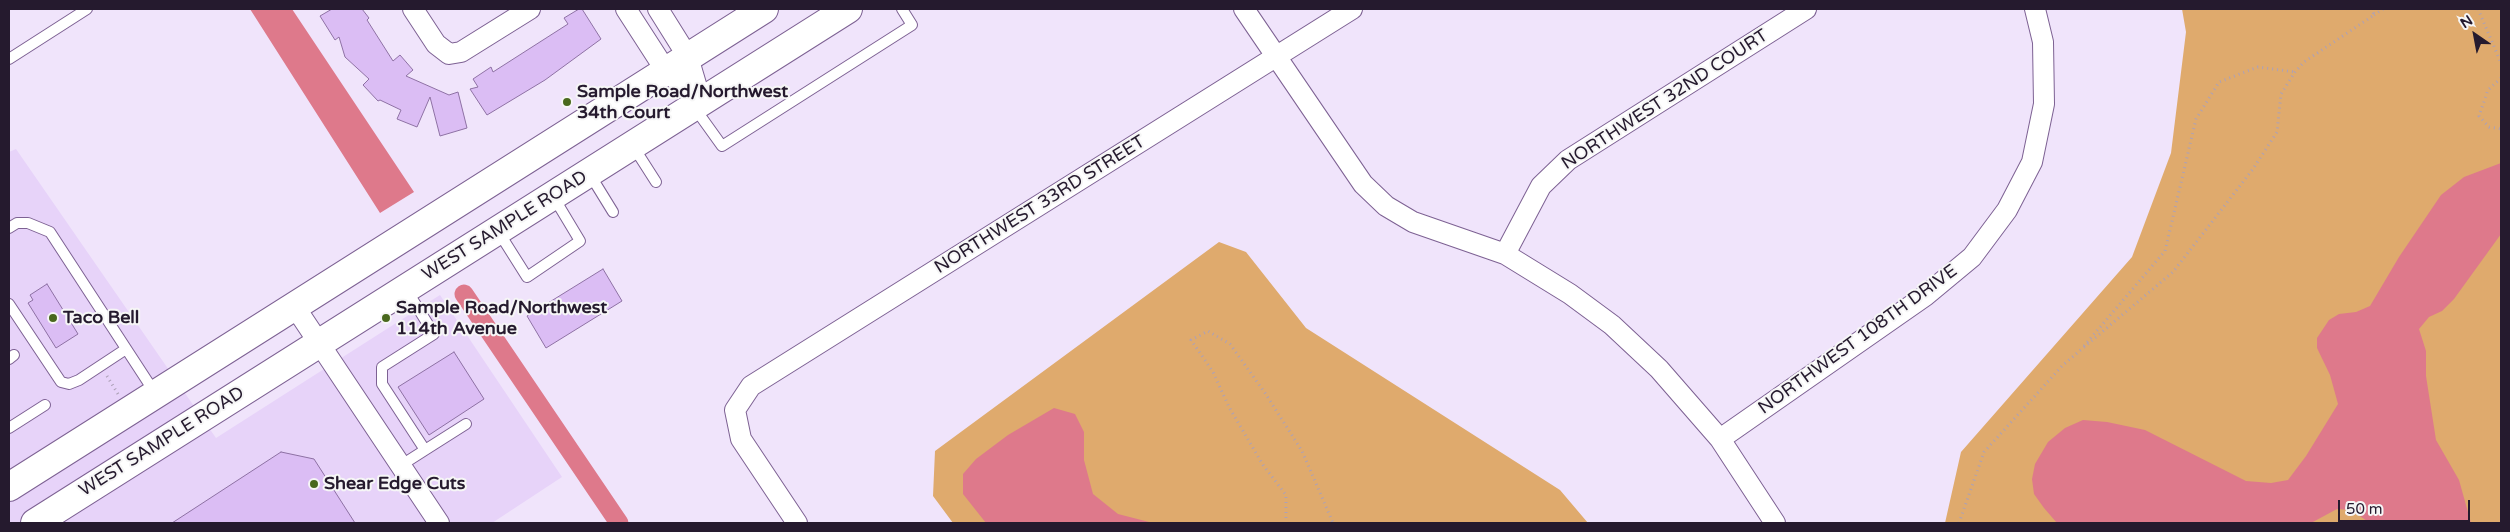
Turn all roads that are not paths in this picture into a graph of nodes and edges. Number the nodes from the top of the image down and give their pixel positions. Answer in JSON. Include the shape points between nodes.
{"nodes":[{"id":1,"x":87,"y":9,"type":"edge"},
{"id":2,"x":413,"y":9,"type":"edge"},
{"id":3,"x":530,"y":9,"type":"edge"},
{"id":4,"x":626,"y":9,"type":"edge"},
{"id":5,"x":658,"y":9,"type":"edge"},
{"id":6,"x":764,"y":9,"type":"edge"},
{"id":7,"x":848,"y":9,"type":"edge"},
{"id":8,"x":902,"y":9,"type":"edge"},
{"id":9,"x":1244,"y":9,"type":"edge"},
{"id":10,"x":1352,"y":9,"type":"edge"},
{"id":11,"x":1806,"y":9,"type":"edge"},
{"id":12,"x":2035,"y":9,"type":"edge"},
{"id":13,"x":688,"y":56,"type":"junction"},
{"id":14,"x":1275,"y":57,"type":"junction"},
{"id":15,"x":9,"y":59,"type":"edge"},
{"id":16,"x":666,"y":71,"type":"junction"},
{"id":17,"x":698,"y":103,"type":"junction"},
{"id":18,"x":632,"y":145,"type":"junction"},
{"id":19,"x":588,"y":173,"type":"junction"},
{"id":20,"x":656,"y":182,"type":"dead end"},
{"id":21,"x":552,"y":195,"type":"junction"},
{"id":22,"x":613,"y":212,"type":"dead end"},
{"id":23,"x":9,"y":228,"type":"edge"},
{"id":24,"x":498,"y":230,"type":"junction"},
{"id":25,"x":1505,"y":254,"type":"junction"},
{"id":26,"x":405,"y":289,"type":"junction"},
{"id":27,"x":9,"y":304,"type":"edge"},
{"id":28,"x":294,"y":307,"type":"junction"},
{"id":29,"x":318,"y":344,"type":"junction"},
{"id":30,"x":126,"y":349,"type":"junction"},
{"id":31,"x":156,"y":394,"type":"junction"},
{"id":32,"x":45,"y":405,"type":"dead end"},
{"id":33,"x":466,"y":424,"type":"dead end"},
{"id":34,"x":9,"y":428,"type":"edge"},
{"id":35,"x":1720,"y":439,"type":"junction"},
{"id":36,"x":425,"y":450,"type":"junction"},
{"id":37,"x":400,"y":466,"type":"junction"},
{"id":38,"x":9,"y":487,"type":"edge"},
{"id":39,"x":35,"y":523,"type":"edge"},
{"id":40,"x":439,"y":523,"type":"edge"},
{"id":41,"x":798,"y":523,"type":"edge"},
{"id":42,"x":1775,"y":523,"type":"edge"}],
"edges":[{"from":1,"to":15,"type":"lane"},
{"from":2,"to":3,"type":"street","via":[[436,44],[449,54],[461,52]]},
{"from":4,"to":16,"type":"street"},
{"from":5,"to":13,"type":"street"},
{"from":6,"to":13,"type":"main road"},
{"from":7,"to":17,"type":"main road","name":"WEST SAMPLE ROAD"},
{"from":8,"to":17,"type":"lane","via":[[912,25],[722,146]]},
{"from":9,"to":14,"type":"street"},
{"from":10,"to":14,"type":"street","name":"NORTHWEST 33RD STREET"},
{"from":11,"to":25,"type":"street","name":"NORTHWEST 32ND COURT","via":[[1568,160],[1541,186]]},
{"from":12,"to":35,"type":"street","name":"NORTHWEST 108TH DRIVE","via":[[2043,42],[2044,104],[2032,162],[2007,210],[1972,257],[1925,296]]},
{"from":13,"to":16,"type":"main road"},
{"from":13,"to":17,"type":"street"},
{"from":14,"to":25,"type":"street","via":[[1363,184],[1386,206],[1413,222]]},
{"from":14,"to":41,"type":"street","name":"NORTHWEST 33RD STREET","via":[[750,386],[736,410],[741,439]]},
{"from":16,"to":17,"type":"street"},
{"from":16,"to":28,"type":"main road"},
{"from":17,"to":18,"type":"main road","name":"WEST SAMPLE ROAD"},
{"from":18,"to":19,"type":"main road","name":"WEST SAMPLE ROAD"},
{"from":18,"to":20,"type":"lane"},
{"from":19,"to":21,"type":"main road","name":"WEST SAMPLE ROAD"},
{"from":19,"to":22,"type":"lane"},
{"from":21,"to":24,"type":"main road","name":"WEST SAMPLE ROAD"},
{"from":21,"to":24,"type":"lane","via":[[580,241],[527,277]]},
{"from":23,"to":30,"type":"lane","via":[[17,223],[28,223],[50,232]]},
{"from":24,"to":26,"type":"main road","name":"WEST SAMPLE ROAD"},
{"from":25,"to":35,"type":"street","via":[[1570,294],[1612,325],[1659,369]]},
{"from":26,"to":29,"type":"main road","name":"WEST SAMPLE ROAD"},
{"from":26,"to":36,"type":"lane","via":[[434,334],[382,367],[380,373],[382,384]]},
{"from":27,"to":30,"type":"lane","via":[[60,382],[70,384],[79,380]]},
{"from":28,"to":29,"type":"street"},
{"from":28,"to":31,"type":"main road"},
{"from":29,"to":37,"type":"street"},
{"from":29,"to":39,"type":"main road","name":"WEST SAMPLE ROAD"},
{"from":30,"to":31,"type":"lane"},
{"from":31,"to":38,"type":"main road"},
{"from":32,"to":34,"type":"lane"},
{"from":33,"to":36,"type":"lane"},
{"from":35,"to":42,"type":"street"},
{"from":36,"to":37,"type":"lane"},
{"from":37,"to":40,"type":"street"}]}
